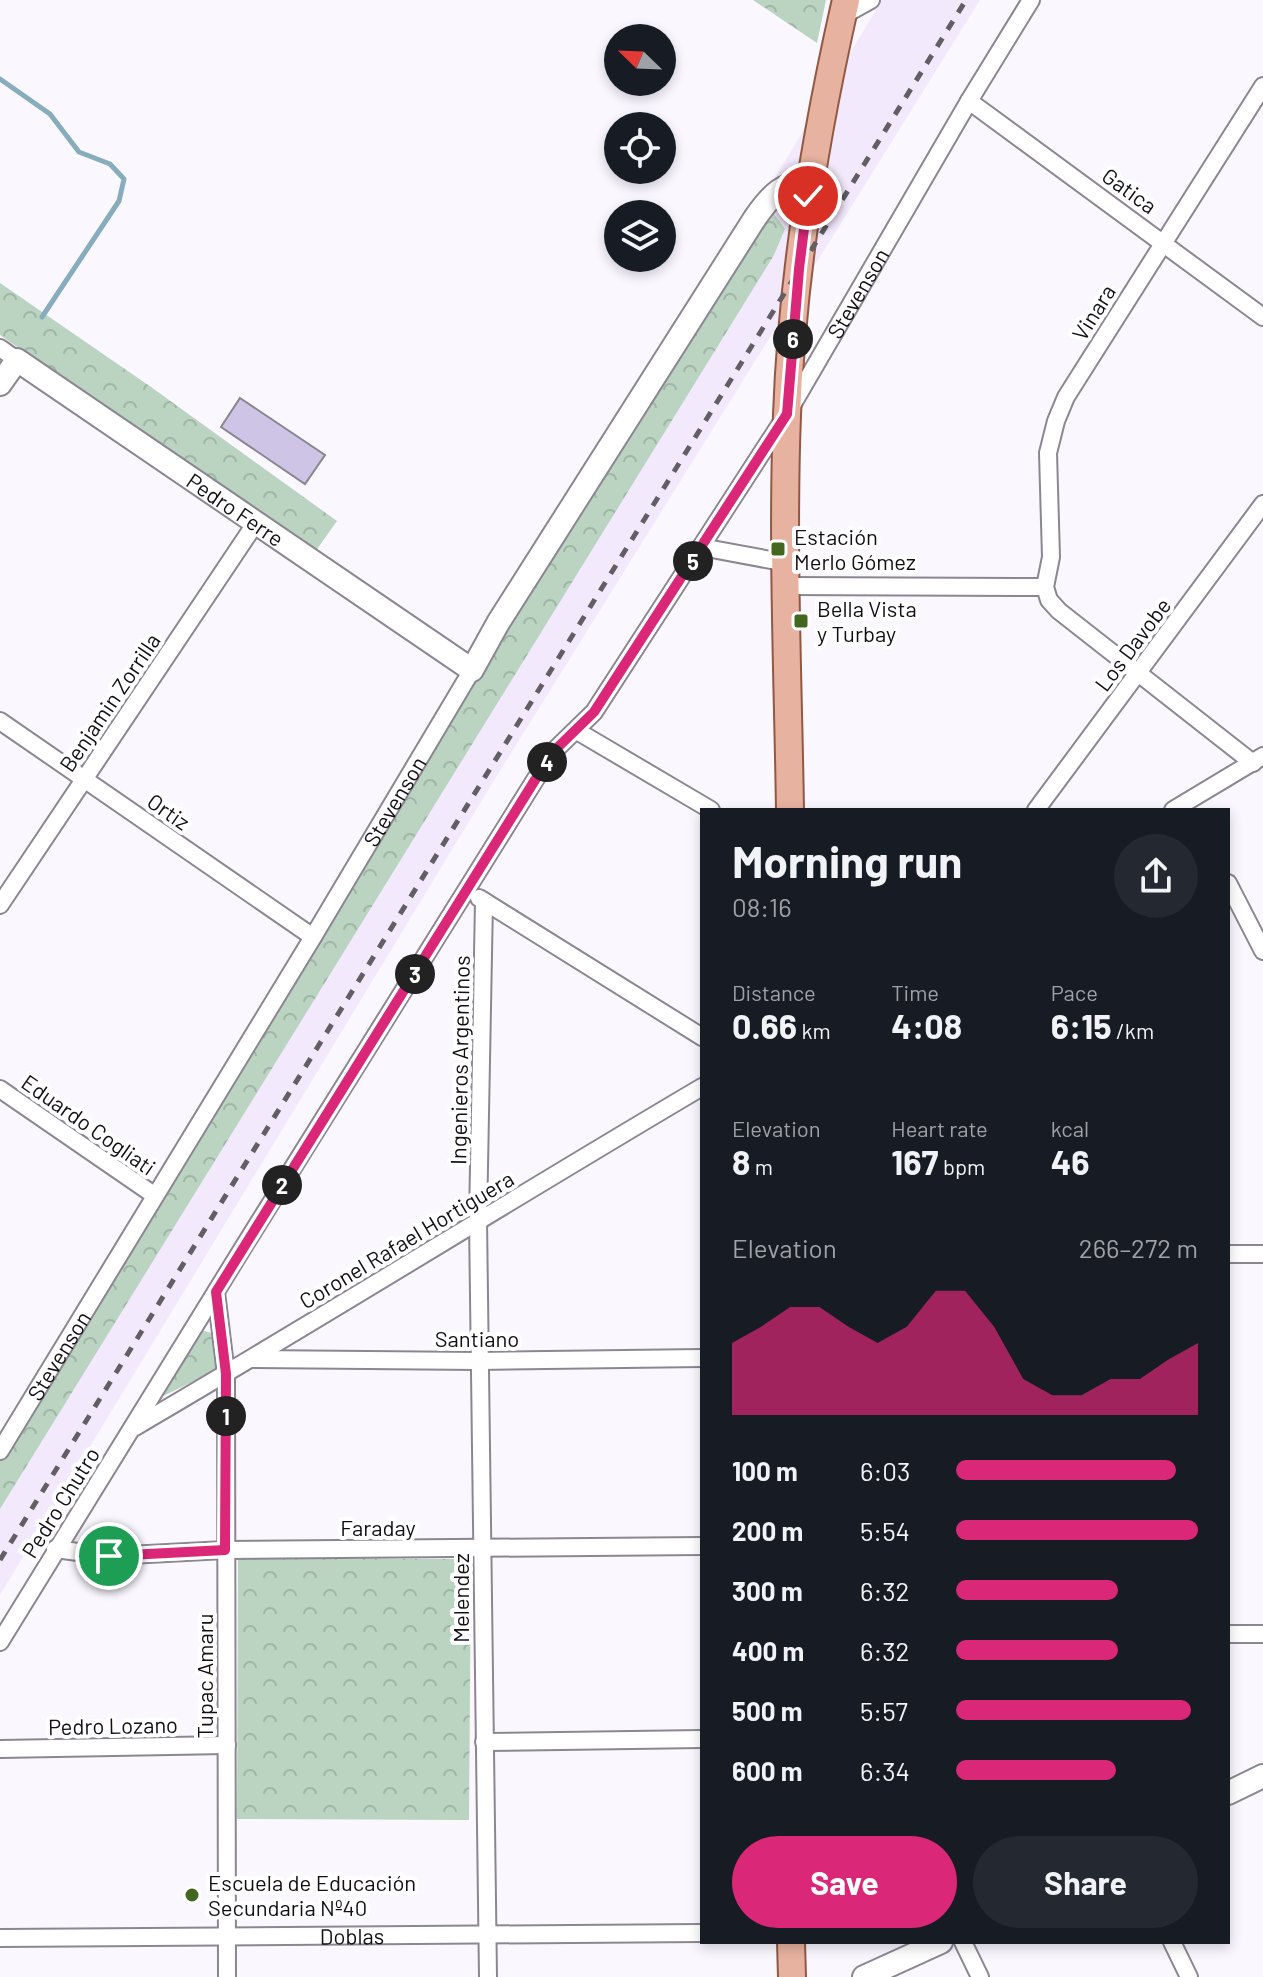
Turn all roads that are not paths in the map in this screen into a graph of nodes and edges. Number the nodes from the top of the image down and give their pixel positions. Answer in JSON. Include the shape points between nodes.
{"nodes":[{"id":1,"x":871,"y":0,"type":"edge"},
{"id":2,"x":1031,"y":0,"type":"edge"},
{"id":3,"x":844,"y":8,"type":"edge"},
{"id":4,"x":1263,"y":86,"type":"edge"},
{"id":5,"x":969,"y":101,"type":"junction"},
{"id":6,"x":811,"y":178,"type":"junction"},
{"id":7,"x":1163,"y":241,"type":"junction"},
{"id":8,"x":1263,"y":317,"type":"edge"},
{"id":9,"x":9,"y":354,"type":"edge"},
{"id":10,"x":0,"y":384,"type":"edge"},
{"id":11,"x":787,"y":414,"type":"junction"},
{"id":12,"x":1263,"y":504,"type":"edge"},
{"id":13,"x":255,"y":524,"type":"junction"},
{"id":14,"x":701,"y":547,"type":"junction"},
{"id":15,"x":787,"y":574,"type":"junction"},
{"id":16,"x":1045,"y":587,"type":"junction"},
{"id":17,"x":472,"y":670,"type":"junction"},
{"id":18,"x":1137,"y":673,"type":"junction"},
{"id":19,"x":0,"y":721,"type":"edge"},
{"id":20,"x":577,"y":731,"type":"junction"},
{"id":21,"x":1258,"y":760,"type":"edge"},
{"id":22,"x":84,"y":779,"type":"junction"},
{"id":23,"x":1203,"y":802,"type":"edge"},
{"id":24,"x":708,"y":808,"type":"edge"},
{"id":25,"x":790,"y":808,"type":"edge"},
{"id":26,"x":1037,"y":808,"type":"edge"},
{"id":27,"x":1180,"y":808,"type":"edge"},
{"id":28,"x":1230,"y":887,"type":"edge"},
{"id":29,"x":467,"y":890,"type":"junction"},
{"id":30,"x":484,"y":901,"type":"junction"},
{"id":31,"x":0,"y":905,"type":"edge"},
{"id":32,"x":313,"y":937,"type":"junction"},
{"id":33,"x":1263,"y":951,"type":"edge"},
{"id":34,"x":700,"y":1036,"type":"edge"},
{"id":35,"x":700,"y":1088,"type":"edge"},
{"id":36,"x":0,"y":1089,"type":"edge"},
{"id":37,"x":154,"y":1195,"type":"junction"},
{"id":38,"x":478,"y":1220,"type":"junction"},
{"id":39,"x":1230,"y":1254,"type":"edge"},
{"id":40,"x":1263,"y":1254,"type":"edge"},
{"id":41,"x":216,"y":1292,"type":"junction"},
{"id":42,"x":700,"y":1358,"type":"edge"},
{"id":43,"x":252,"y":1359,"type":"junction"},
{"id":44,"x":479,"y":1361,"type":"junction"},
{"id":45,"x":226,"y":1374,"type":"junction"},
{"id":46,"x":134,"y":1428,"type":"junction"},
{"id":47,"x":0,"y":1451,"type":"edge"},
{"id":48,"x":700,"y":1546,"type":"edge"},
{"id":49,"x":482,"y":1548,"type":"junction"},
{"id":50,"x":55,"y":1549,"type":"junction"},
{"id":51,"x":225,"y":1550,"type":"junction"},
{"id":52,"x":1230,"y":1634,"type":"edge"},
{"id":53,"x":1263,"y":1634,"type":"edge"},
{"id":54,"x":0,"y":1642,"type":"edge"},
{"id":55,"x":700,"y":1739,"type":"edge"},
{"id":56,"x":484,"y":1742,"type":"junction"},
{"id":57,"x":227,"y":1745,"type":"junction"},
{"id":58,"x":0,"y":1749,"type":"edge"},
{"id":59,"x":1263,"y":1776,"type":"edge"},
{"id":60,"x":1230,"y":1792,"type":"edge"},
{"id":61,"x":700,"y":1933,"type":"edge"},
{"id":62,"x":488,"y":1935,"type":"junction"},
{"id":63,"x":228,"y":1936,"type":"junction"},
{"id":64,"x":0,"y":1938,"type":"edge"},
{"id":65,"x":791,"y":1944,"type":"edge"},
{"id":66,"x":937,"y":1944,"type":"edge"},
{"id":67,"x":964,"y":1944,"type":"edge"},
{"id":68,"x":1173,"y":1944,"type":"edge"},
{"id":69,"x":227,"y":1977,"type":"edge"},
{"id":70,"x":488,"y":1977,"type":"edge"},
{"id":71,"x":792,"y":1977,"type":"edge"},
{"id":72,"x":864,"y":1977,"type":"edge"},
{"id":73,"x":980,"y":1977,"type":"edge"},
{"id":74,"x":1189,"y":1977,"type":"edge"}],
"edges":[{"from":1,"to":3,"type":"street"},
{"from":2,"to":5,"type":"street","name":"Stevenson"},
{"from":3,"to":6,"type":"main road"},
{"from":4,"to":7,"type":"street","name":"Vinara"},
{"from":5,"to":7,"type":"street","name":"Gatica"},
{"from":5,"to":11,"type":"street","name":"Stevenson"},
{"from":6,"to":11,"type":"main road"},
{"from":6,"to":17,"type":"street","name":"Stevenson","via":[[786,184],[755,218]]},
{"from":7,"to":8,"type":"street","name":"Gatica"},
{"from":7,"to":16,"type":"street","name":"Vinara","via":[[1056,421],[1048,453],[1051,557]]},
{"from":9,"to":10,"type":"street"},
{"from":9,"to":13,"type":"street","name":"Pedro Ferre"},
{"from":11,"to":14,"type":"street","name":"Stevenson"},
{"from":11,"to":15,"type":"main road"},
{"from":12,"to":18,"type":"street","name":"Los Davobe"},
{"from":13,"to":17,"type":"street","name":"Pedro Ferre"},
{"from":13,"to":22,"type":"street","name":"Benjamin Zorrilla"},
{"from":14,"to":15,"type":"street"},
{"from":14,"to":20,"type":"street","name":"Stevenson"},
{"from":15,"to":16,"type":"street"},
{"from":15,"to":25,"type":"main road"},
{"from":16,"to":18,"type":"street","via":[[1059,611]]},
{"from":17,"to":32,"type":"street","name":"Stevenson"},
{"from":18,"to":21,"type":"street"},
{"from":18,"to":26,"type":"street","name":"Los Davobe"},
{"from":19,"to":22,"type":"street","name":"Ortiz"},
{"from":20,"to":24,"type":"street"},
{"from":20,"to":29,"type":"street","name":"Stevenson","via":[[556,749]]},
{"from":21,"to":23,"type":"street"},
{"from":22,"to":31,"type":"street","name":"Benjamin Zorrilla"},
{"from":22,"to":32,"type":"street","name":"Ortiz"},
{"from":23,"to":27,"type":"street"},
{"from":28,"to":33,"type":"street"},
{"from":29,"to":30,"type":"street"},
{"from":29,"to":41,"type":"street","name":"Stevenson"},
{"from":30,"to":34,"type":"street"},
{"from":30,"to":38,"type":"street","name":"Ingenieros Argentinos"},
{"from":32,"to":37,"type":"street","name":"Stevenson"},
{"from":35,"to":38,"type":"street","name":"Coronel Rafael Hortiguera"},
{"from":36,"to":37,"type":"street","name":"Eduardo Cogliati"},
{"from":37,"to":47,"type":"street","name":"Stevenson"},
{"from":38,"to":43,"type":"street","name":"Coronel Rafael Hortiguera"},
{"from":38,"to":44,"type":"street","name":"Melendez"},
{"from":39,"to":40,"type":"street"},
{"from":41,"to":45,"type":"street","name":"Tupac Amaru"},
{"from":41,"to":46,"type":"street","name":"Stevenson"},
{"from":42,"to":44,"type":"street","name":"Santiano"},
{"from":43,"to":44,"type":"street","name":"Santiano"},
{"from":43,"to":45,"type":"street","name":"Coronel Rafael Hortiguera"},
{"from":44,"to":49,"type":"street","name":"Melendez"},
{"from":45,"to":46,"type":"street","name":"Coronel Rafael Hortiguera"},
{"from":45,"to":51,"type":"street","name":"Tupac Amaru"},
{"from":46,"to":50,"type":"street","name":"Pedro Chutro"},
{"from":48,"to":49,"type":"street","name":"Faraday"},
{"from":49,"to":51,"type":"street","name":"Faraday"},
{"from":49,"to":56,"type":"street","name":"Melendez"},
{"from":50,"to":51,"type":"street","name":"Faraday","via":[[109,1556]]},
{"from":50,"to":54,"type":"street","name":"Pedro Chutro"},
{"from":51,"to":57,"type":"street","name":"Tupac Amaru"},
{"from":52,"to":53,"type":"street"},
{"from":55,"to":56,"type":"street"},
{"from":56,"to":62,"type":"street","name":"Melendez"},
{"from":57,"to":58,"type":"street","name":"Pedro Lozano"},
{"from":57,"to":63,"type":"street","name":"Tupac Amaru"},
{"from":59,"to":60,"type":"street"},
{"from":61,"to":62,"type":"street","name":"Doblas"},
{"from":62,"to":63,"type":"street","name":"Doblas"},
{"from":62,"to":70,"type":"street","name":"Melendez"},
{"from":63,"to":64,"type":"street","name":"Doblas"},
{"from":63,"to":69,"type":"street","name":"Tupac Amaru"},
{"from":65,"to":71,"type":"main road"},
{"from":66,"to":72,"type":"street"},
{"from":67,"to":73,"type":"street"},
{"from":68,"to":74,"type":"street"}]}
